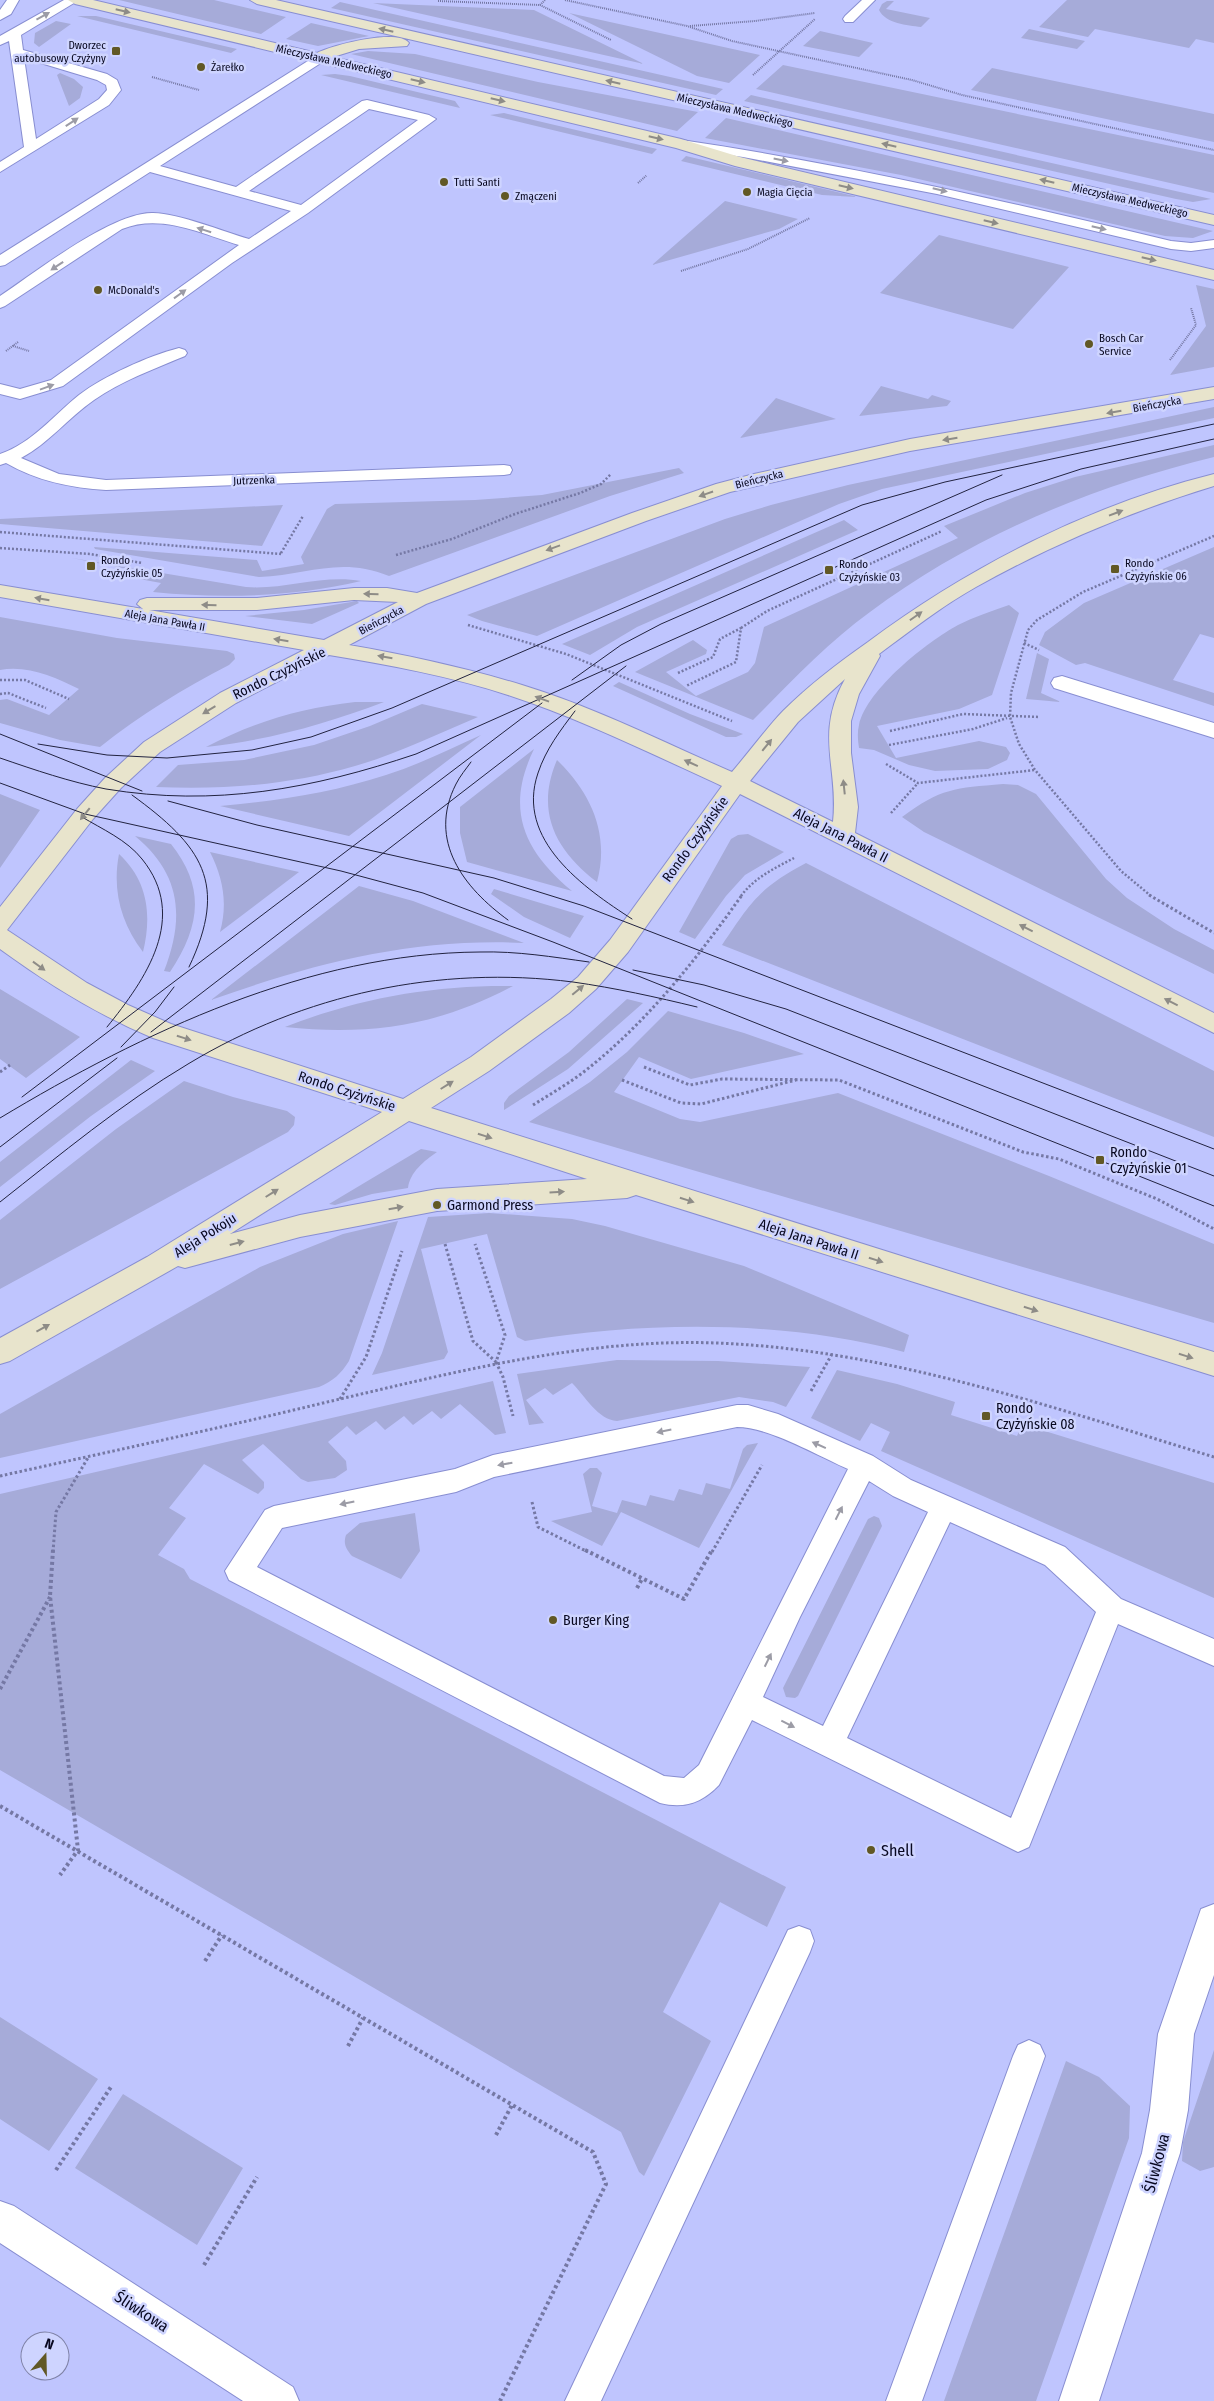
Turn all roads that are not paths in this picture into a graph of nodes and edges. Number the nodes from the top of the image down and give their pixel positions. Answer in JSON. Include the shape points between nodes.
{"nodes":[{"id":1,"x":13,"y":0,"type":"edge"},
{"id":2,"x":74,"y":0,"type":"edge"},
{"id":3,"x":257,"y":0,"type":"edge"},
{"id":4,"x":869,"y":0,"type":"edge"},
{"id":5,"x":0,"y":16,"type":"edge"},
{"id":6,"x":849,"y":19,"type":"dead end"},
{"id":7,"x":14,"y":33,"type":"junction"},
{"id":8,"x":0,"y":41,"type":"edge"},
{"id":9,"x":468,"y":48,"type":"junction"},
{"id":10,"x":17,"y":52,"type":"junction"},
{"id":11,"x":319,"y":58,"type":"junction"},
{"id":12,"x":681,"y":144,"type":"junction"},
{"id":13,"x":31,"y":149,"type":"junction"},
{"id":14,"x":148,"y":167,"type":"junction"},
{"id":15,"x":0,"y":168,"type":"edge"},
{"id":16,"x":238,"y":192,"type":"junction"},
{"id":17,"x":303,"y":210,"type":"junction"},
{"id":18,"x":1214,"y":220,"type":"edge"},
{"id":19,"x":251,"y":244,"type":"junction"},
{"id":20,"x":1214,"y":244,"type":"edge"},
{"id":21,"x":0,"y":262,"type":"edge"},
{"id":22,"x":1214,"y":275,"type":"edge"},
{"id":23,"x":0,"y":303,"type":"edge"},
{"id":24,"x":179,"y":353,"type":"dead end"},
{"id":25,"x":0,"y":389,"type":"edge"},
{"id":26,"x":1214,"y":393,"type":"edge"},
{"id":27,"x":4,"y":459,"type":"edge"},
{"id":28,"x":504,"y":470,"type":"dead end"},
{"id":29,"x":1214,"y":480,"type":"edge"},
{"id":30,"x":0,"y":591,"type":"edge"},
{"id":31,"x":419,"y":600,"type":"junction"},
{"id":32,"x":84,"y":606,"type":"junction"},
{"id":33,"x":877,"y":644,"type":"junction"},
{"id":34,"x":330,"y":647,"type":"junction"},
{"id":35,"x":1062,"y":682,"type":"dead end"},
{"id":36,"x":1214,"y":731,"type":"edge"},
{"id":37,"x":736,"y":783,"type":"junction"},
{"id":38,"x":843,"y":836,"type":"junction"},
{"id":39,"x":0,"y":924,"type":"edge"},
{"id":40,"x":0,"y":937,"type":"edge"},
{"id":41,"x":1214,"y":1024,"type":"edge"},
{"id":42,"x":405,"y":1111,"type":"junction"},
{"id":43,"x":641,"y":1186,"type":"junction"},
{"id":44,"x":156,"y":1265,"type":"junction"},
{"id":45,"x":0,"y":1352,"type":"edge"},
{"id":46,"x":1214,"y":1364,"type":"edge"},
{"id":47,"x":864,"y":1464,"type":"junction"},
{"id":48,"x":944,"y":1507,"type":"junction"},
{"id":49,"x":1111,"y":1608,"type":"junction"},
{"id":50,"x":1214,"y":1653,"type":"edge"},
{"id":51,"x":746,"y":1703,"type":"junction"},
{"id":52,"x":829,"y":1744,"type":"junction"},
{"id":53,"x":1214,"y":1922,"type":"edge"},
{"id":54,"x":799,"y":1941,"type":"dead end"},
{"id":55,"x":1029,"y":2056,"type":"dead end"},
{"id":56,"x":1,"y":2224,"type":"edge"},
{"id":57,"x":279,"y":2401,"type":"edge"},
{"id":58,"x":583,"y":2401,"type":"edge"},
{"id":59,"x":904,"y":2401,"type":"edge"},
{"id":60,"x":1079,"y":2401,"type":"edge"}],
"edges":[{"from":1,"to":5,"type":"lane"},
{"from":7,"to":2,"type":"lane","one_way":true},
{"from":2,"to":11,"type":"main road","name":"Mieczysława Medweckiego","one_way":true},
{"from":9,"to":3,"type":"main road","name":"Mieczysława Medweckiego","one_way":true},
{"from":4,"to":6,"type":"lane"},
{"from":7,"to":8,"type":"lane"},
{"from":7,"to":10,"type":"lane"},
{"from":9,"to":11,"type":"main road","via":[[371,44],[334,50]]},
{"from":18,"to":9,"type":"main road","name":"Mieczysława Medweckiego","one_way":true},
{"from":10,"to":13,"type":"lane"},
{"from":13,"to":10,"type":"lane","one_way":true,"via":[[109,98],[114,86],[102,77]]},
{"from":11,"to":12,"type":"main road","name":"Mieczysława Medweckiego","one_way":true},
{"from":11,"to":14,"type":"lane"},
{"from":12,"to":20,"type":"lane","name":"Mieczysława Medweckiego","one_way":true,"via":[[937,190],[1170,245]]},
{"from":12,"to":22,"type":"main road","name":"Mieczysława Medweckiego","one_way":true,"via":[[735,161]]},
{"from":13,"to":15,"type":"lane"},
{"from":14,"to":16,"type":"lane"},
{"from":14,"to":21,"type":"lane"},
{"from":16,"to":17,"type":"lane"},
{"from":16,"to":17,"type":"lane","via":[[367,104],[429,119]]},
{"from":17,"to":19,"type":"lane"},
{"from":19,"to":23,"type":"lane","one_way":true,"via":[[166,219],[136,219],[117,226]]},
{"from":25,"to":19,"type":"lane","one_way":true,"via":[[20,394],[57,383]]},
{"from":24,"to":27,"type":"lane","via":[[108,385],[87,398],[33,444]]},
{"from":26,"to":31,"type":"main road","name":"Bieńczycka","one_way":true,"via":[[910,445],[761,478],[639,517]]},
{"from":27,"to":28,"type":"lane","name":"Jutrzenka","via":[[52,479],[106,485]]},
{"from":33,"to":29,"type":"main road","one_way":true,"via":[[938,601],[1011,560],[1154,498]]},
{"from":32,"to":30,"type":"main road","name":"Aleja Jana Pawła II","one_way":true},
{"from":31,"to":32,"type":"main road","one_way":true,"via":[[387,594],[354,594],[257,604]]},
{"from":31,"to":34,"type":"main road","name":"Bieńczycka"},
{"from":34,"to":32,"type":"main road","name":"Aleja Jana Pawła II","one_way":true},
{"from":37,"to":33,"type":"main road","one_way":true,"via":[[790,718]]},
{"from":38,"to":33,"type":"main road","one_way":true,"via":[[846,807],[840,721],[855,679]]},
{"from":37,"to":34,"type":"main road","name":"Rondo Czyżyńskie","one_way":true,"via":[[601,723],[515,690],[393,659]]},
{"from":34,"to":39,"type":"main road","name":"Rondo Czyżyńskie","one_way":true,"via":[[228,698],[166,736],[139,757],[85,814]]},
{"from":35,"to":36,"type":"street"},
{"from":37,"to":38,"type":"main road","name":"Aleja Jana Pawła II"},
{"from":42,"to":37,"type":"main road","name":"Rondo Czyżyńskie","one_way":true,"via":[[480,1064],[587,983],[620,946]]},
{"from":41,"to":38,"type":"main road","name":"Aleja Jana Pawła II","one_way":true},
{"from":40,"to":42,"type":"main road","name":"Rondo Czyżyńskie","one_way":true,"via":[[93,1000],[144,1024]]},
{"from":42,"to":43,"type":"main road","name":"Aleja Jana Pawła II","one_way":true},
{"from":44,"to":42,"type":"main road","name":"Aleja Pokoju","one_way":true},
{"from":44,"to":43,"type":"main road","one_way":true,"via":[[300,1226],[437,1200]]},
{"from":43,"to":46,"type":"main road","name":"Aleja Jana Pawła II","one_way":true},
{"from":45,"to":44,"type":"main road","name":"Aleja Pokoju","one_way":true},
{"from":47,"to":48,"type":"lane","via":[[902,1488]]},
{"from":51,"to":47,"type":"lane","one_way":true},
{"from":47,"to":51,"type":"lane","one_way":true,"via":[[758,1418],[737,1416],[493,1466],[456,1480],[274,1518],[239,1571],[652,1785],[676,1794],[698,1787],[709,1775]]},
{"from":48,"to":49,"type":"lane","via":[[1055,1556]]},
{"from":48,"to":52,"type":"lane"},
{"from":49,"to":50,"type":"lane"},
{"from":49,"to":52,"type":"lane","via":[[1018,1837]]},
{"from":51,"to":52,"type":"lane","one_way":true},
{"from":53,"to":60,"type":"street","name":"Śliwkowa","via":[[1176,2034],[1169,2110],[1161,2153]]},
{"from":54,"to":58,"type":"lane"},
{"from":55,"to":59,"type":"lane"},
{"from":56,"to":57,"type":"street","name":"Śliwkowa"}]}
